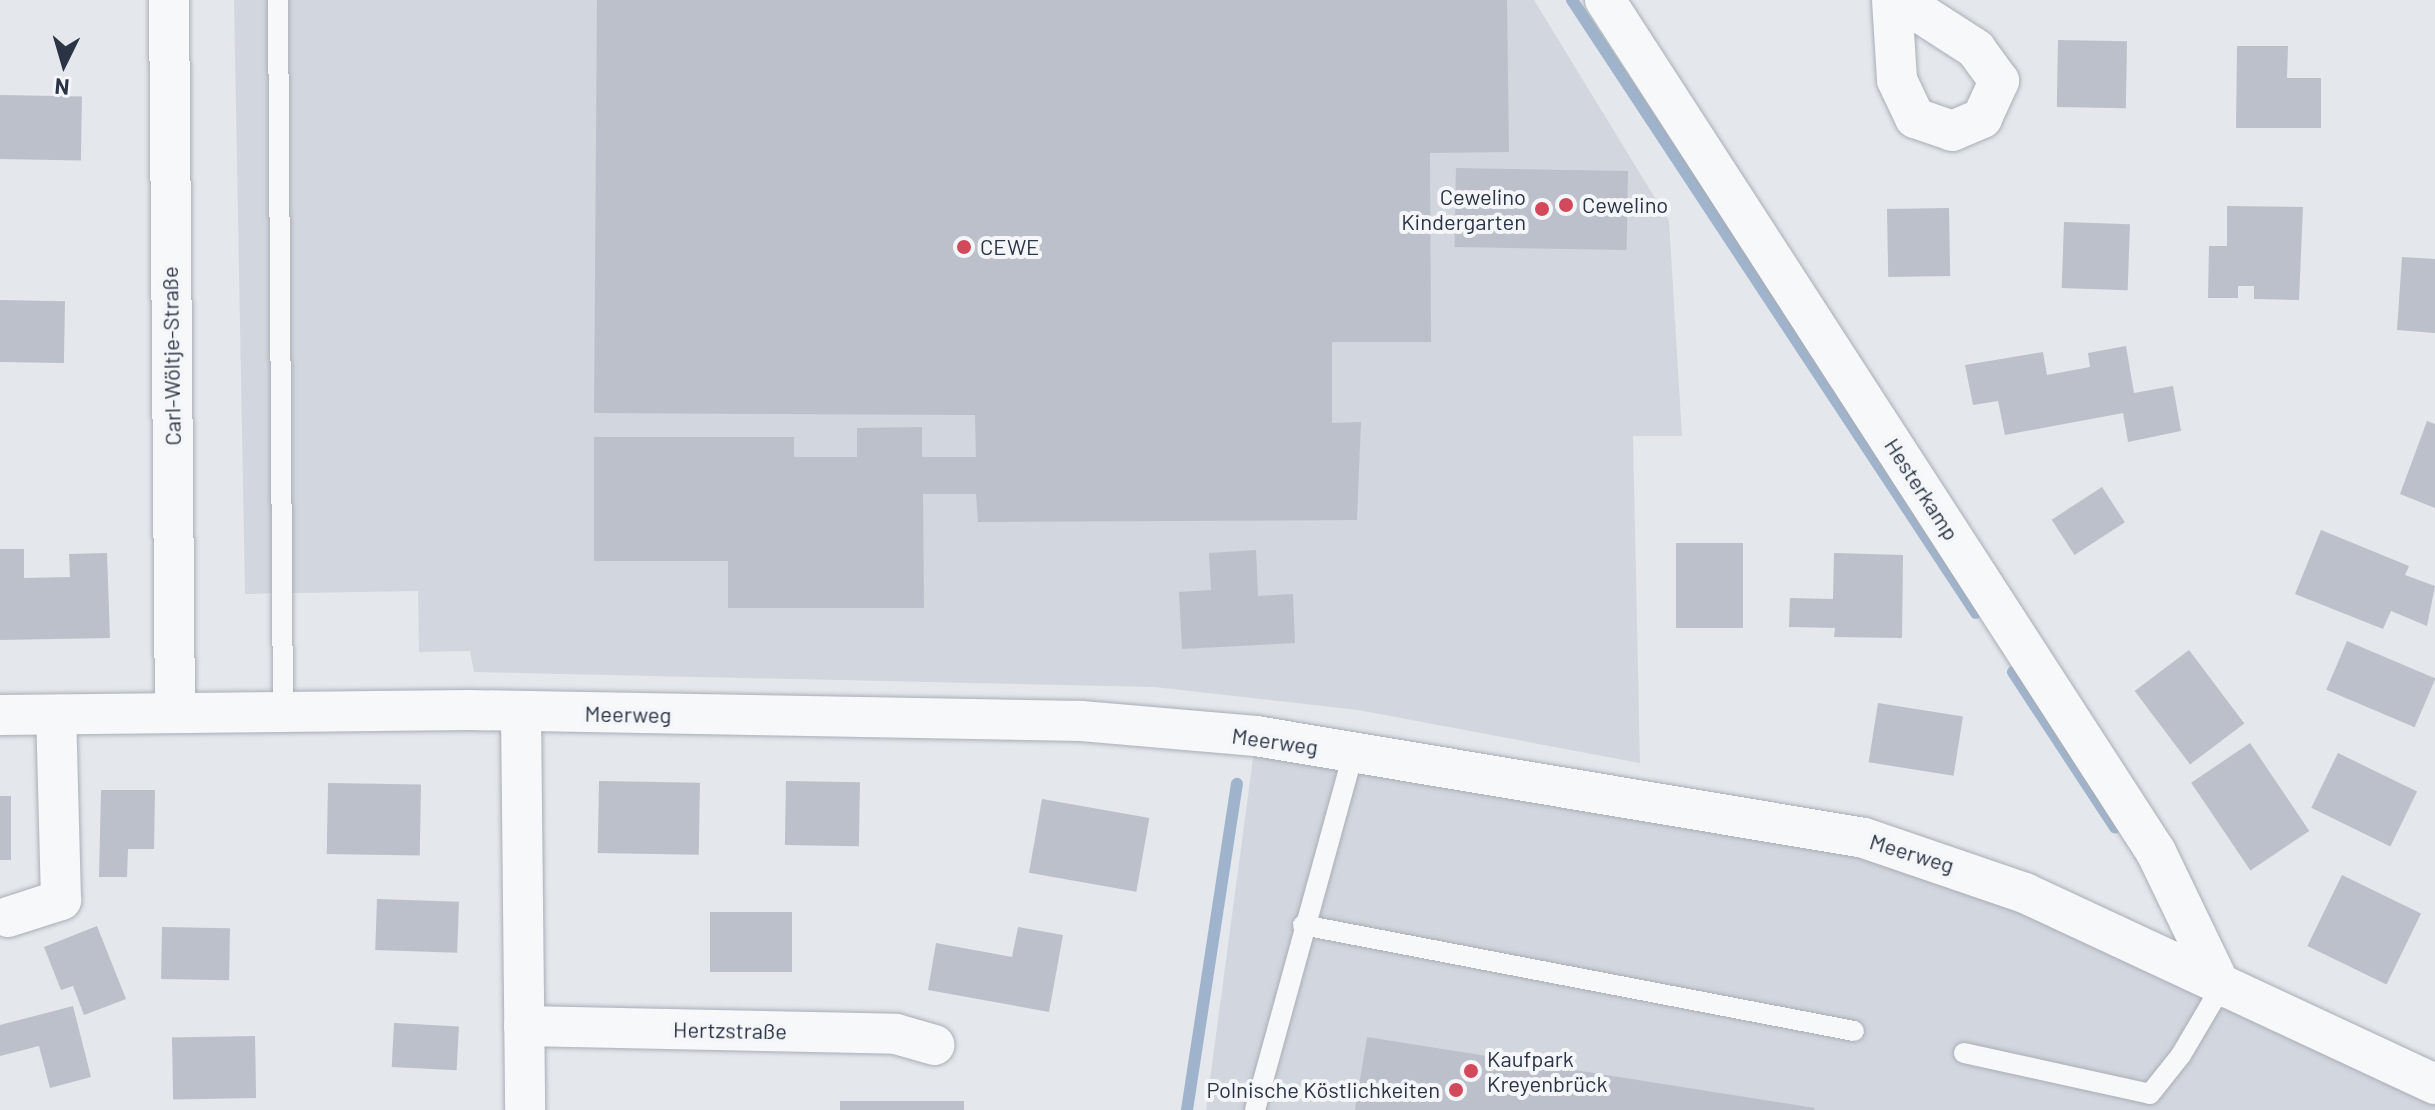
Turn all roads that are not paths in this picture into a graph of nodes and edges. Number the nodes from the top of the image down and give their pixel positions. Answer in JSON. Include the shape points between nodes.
{"nodes":[{"id":1,"x":169,"y":0,"type":"edge"},
{"id":2,"x":278,"y":0,"type":"edge"},
{"id":3,"x":1605,"y":0,"type":"edge"},
{"id":4,"x":1892,"y":0,"type":"edge"},
{"id":5,"x":1900,"y":0,"type":"edge"},
{"id":6,"x":175,"y":711,"type":"junction"},
{"id":7,"x":283,"y":711,"type":"junction"},
{"id":8,"x":521,"y":712,"type":"junction"},
{"id":9,"x":0,"y":715,"type":"edge"},
{"id":10,"x":56,"y":715,"type":"junction"},
{"id":11,"x":1353,"y":753,"type":"junction"},
{"id":12,"x":8,"y":917,"type":"dead end"},
{"id":13,"x":1303,"y":925,"type":"junction"},
{"id":14,"x":2221,"y":987,"type":"junction"},
{"id":15,"x":524,"y":1026,"type":"junction"},
{"id":16,"x":1854,"y":1031,"type":"dead end"},
{"id":17,"x":934,"y":1045,"type":"dead end"},
{"id":18,"x":1964,"y":1053,"type":"dead end"},
{"id":19,"x":2435,"y":1084,"type":"edge"},
{"id":20,"x":525,"y":1110,"type":"edge"},
{"id":21,"x":1255,"y":1110,"type":"edge"}],
"edges":[{"from":1,"to":6,"type":"street","name":"Carl-Wöltje-Straße"},
{"from":2,"to":7,"type":"lane"},
{"from":3,"to":14,"type":"street","name":"Hesterkamp","via":[[2156,852]]},
{"from":4,"to":5,"type":"street","via":[[1897,80],[1915,118],[1952,131],[1982,118],[1999,81],[1984,59]]},
{"from":6,"to":7,"type":"street","name":"Meerweg"},
{"from":6,"to":10,"type":"street","name":"Meerweg"},
{"from":7,"to":8,"type":"street","name":"Meerweg"},
{"from":8,"to":11,"type":"street","name":"Meerweg","via":[[1081,721],[1256,736]]},
{"from":8,"to":15,"type":"street"},
{"from":9,"to":10,"type":"street","name":"Meerweg"},
{"from":10,"to":12,"type":"street","via":[[61,900]]},
{"from":11,"to":13,"type":"lane"},
{"from":11,"to":14,"type":"street","name":"Meerweg","via":[[1864,838],[2025,893]]},
{"from":13,"to":16,"type":"lane"},
{"from":13,"to":21,"type":"lane"},
{"from":14,"to":18,"type":"lane","via":[[2181,1055],[2150,1094]]},
{"from":14,"to":19,"type":"street","name":"Meerweg"},
{"from":15,"to":17,"type":"street","name":"Hertzstraße","via":[[896,1034]]},
{"from":15,"to":20,"type":"street"}]}
